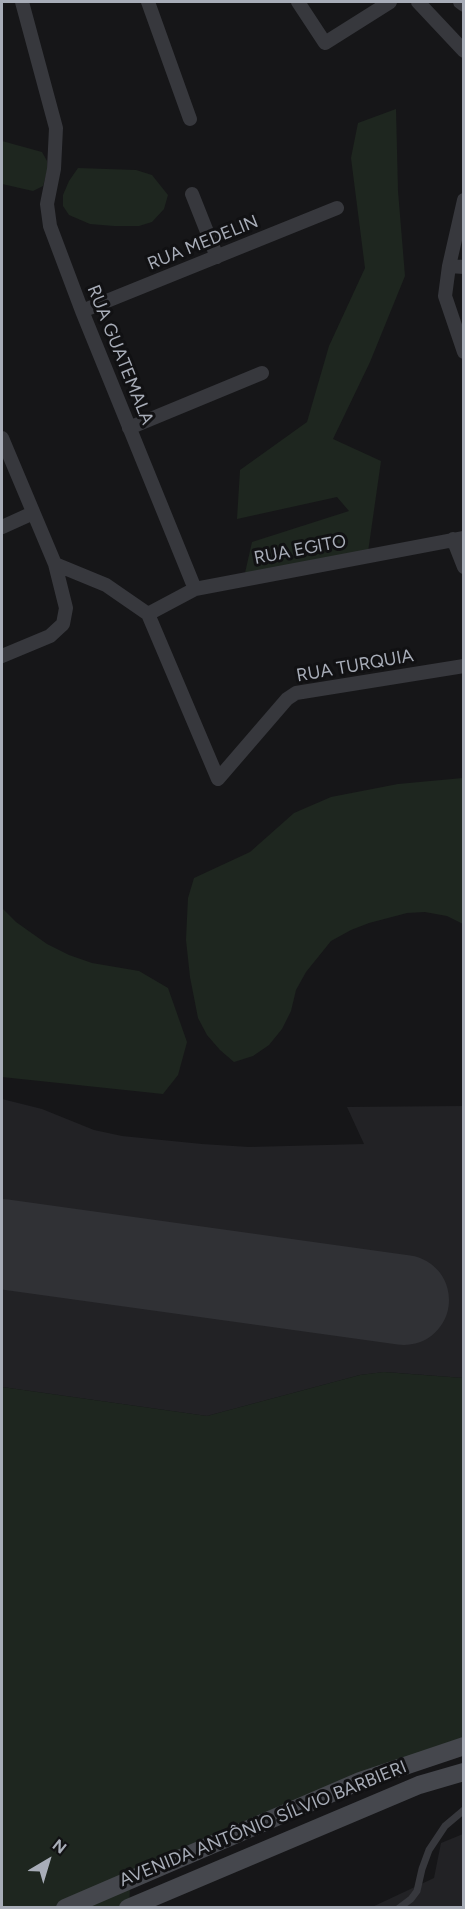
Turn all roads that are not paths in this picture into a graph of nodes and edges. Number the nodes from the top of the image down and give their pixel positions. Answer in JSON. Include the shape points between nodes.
{"nodes":[{"id":1,"x":22,"y":2,"type":"edge"},
{"id":2,"x":148,"y":2,"type":"edge"},
{"id":3,"x":298,"y":2,"type":"edge"},
{"id":4,"x":390,"y":2,"type":"edge"},
{"id":5,"x":418,"y":2,"type":"edge"},
{"id":6,"x":460,"y":2,"type":"edge"},
{"id":7,"x":464,"y":5,"type":"edge"},
{"id":8,"x":464,"y":51,"type":"edge"},
{"id":9,"x":190,"y":119,"type":"dead end"},
{"id":10,"x":192,"y":194,"type":"dead end"},
{"id":11,"x":464,"y":200,"type":"edge"},
{"id":12,"x":337,"y":208,"type":"dead end"},
{"id":13,"x":217,"y":257,"type":"junction"},
{"id":14,"x":448,"y":266,"type":"junction"},
{"id":15,"x":464,"y":267,"type":"edge"},
{"id":16,"x":82,"y":311,"type":"junction"},
{"id":17,"x":464,"y":352,"type":"edge"},
{"id":18,"x":262,"y":373,"type":"dead end"},
{"id":19,"x":129,"y":428,"type":"junction"},
{"id":20,"x":2,"y":438,"type":"edge"},
{"id":21,"x":33,"y":513,"type":"junction"},
{"id":22,"x":2,"y":527,"type":"edge"},
{"id":23,"x":458,"y":538,"type":"edge"},
{"id":24,"x":56,"y":564,"type":"junction"},
{"id":25,"x":464,"y":567,"type":"edge"},
{"id":26,"x":195,"y":589,"type":"junction"},
{"id":27,"x":148,"y":614,"type":"junction"},
{"id":28,"x":2,"y":656,"type":"edge"},
{"id":29,"x":464,"y":666,"type":"edge"},
{"id":30,"x":464,"y":1746,"type":"edge"},
{"id":31,"x":464,"y":1772,"type":"edge"},
{"id":32,"x":464,"y":1810,"type":"edge"},
{"id":33,"x":138,"y":1876,"type":"junction"},
{"id":34,"x":147,"y":1899,"type":"junction"},
{"id":35,"x":65,"y":1908,"type":"edge"},
{"id":36,"x":128,"y":1908,"type":"edge"},
{"id":37,"x":399,"y":1908,"type":"edge"}],
"edges":[{"from":1,"to":16,"type":"street","name":"RUA GUATEMALA","via":[[56,128],[47,204],[50,226]]},
{"from":2,"to":9,"type":"street"},
{"from":3,"to":4,"type":"street","via":[[325,43]]},
{"from":5,"to":8,"type":"street"},
{"from":6,"to":7,"type":"street"},
{"from":10,"to":13,"type":"street"},
{"from":11,"to":14,"type":"street"},
{"from":12,"to":13,"type":"street","name":"RUA MEDELIN"},
{"from":13,"to":16,"type":"street","name":"RUA MEDELIN"},
{"from":14,"to":15,"type":"street"},
{"from":14,"to":17,"type":"street","via":[[445,296]]},
{"from":16,"to":19,"type":"street","name":"RUA GUATEMALA"},
{"from":18,"to":19,"type":"street"},
{"from":19,"to":26,"type":"street","name":"RUA GUATEMALA"},
{"from":20,"to":21,"type":"street"},
{"from":21,"to":22,"type":"street"},
{"from":21,"to":24,"type":"street"},
{"from":23,"to":25,"type":"street"},
{"from":23,"to":26,"type":"street","name":"RUA EGITO"},
{"from":24,"to":27,"type":"street","via":[[106,585]]},
{"from":24,"to":28,"type":"street","via":[[66,608],[63,624],[50,636]]},
{"from":26,"to":27,"type":"street","name":"RUA EGITO"},
{"from":27,"to":29,"type":"street","name":"RUA TURQUIA","via":[[218,779],[296,693]]},
{"from":30,"to":33,"type":"main road","name":"AVENIDA ANTÔNIO SÍLVIO BARBIERI","via":[[360,1781]]},
{"from":31,"to":34,"type":"main road","name":"AVENIDA ANTÔNIO SÍLVIO BARBIERI","via":[[419,1785]]},
{"from":32,"to":37,"type":"lane","via":[[445,1826],[429,1850],[417,1891]]},
{"from":33,"to":34,"type":"main road"},
{"from":33,"to":35,"type":"main road","name":"AVENIDA ANTÔNIO SÍLVIO BARBIERI"},
{"from":34,"to":36,"type":"main road","name":"AVENIDA ANTÔNIO SÍLVIO BARBIERI"}]}
